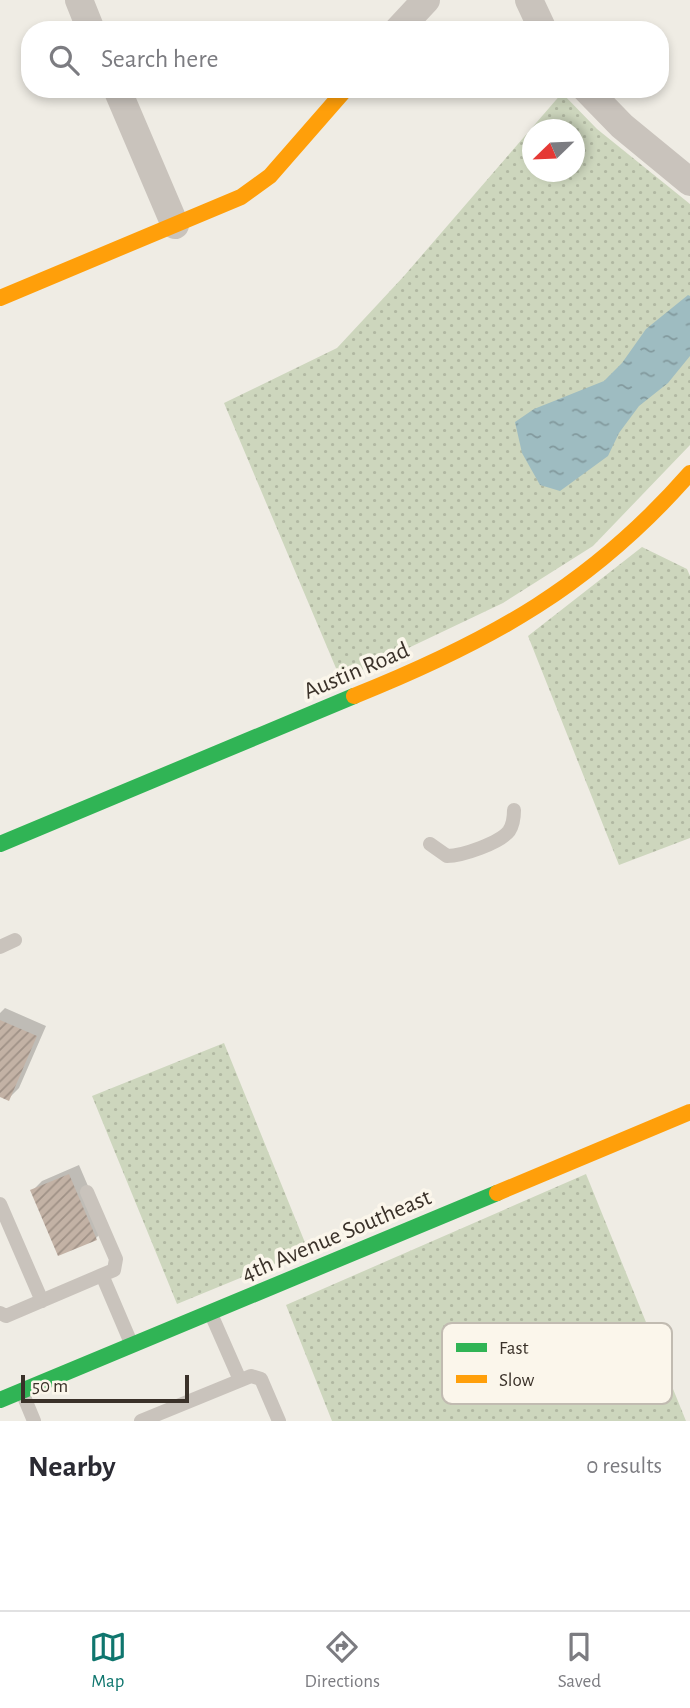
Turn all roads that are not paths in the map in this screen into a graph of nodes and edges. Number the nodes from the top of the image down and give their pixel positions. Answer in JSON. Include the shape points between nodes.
{"nodes":[{"id":1,"x":79,"y":0,"type":"edge"},
{"id":2,"x":426,"y":0,"type":"edge"},
{"id":3,"x":529,"y":0,"type":"edge"},
{"id":4,"x":87,"y":21,"type":"edge"},
{"id":5,"x":406,"y":21,"type":"edge"},
{"id":6,"x":539,"y":21,"type":"edge"},
{"id":7,"x":121,"y":98,"type":"edge"},
{"id":8,"x":338,"y":98,"type":"edge"},
{"id":9,"x":595,"y":98,"type":"edge"},
{"id":10,"x":690,"y":183,"type":"edge"},
{"id":11,"x":175,"y":225,"type":"junction"},
{"id":12,"x":0,"y":298,"type":"edge"},
{"id":13,"x":690,"y":473,"type":"edge"},
{"id":14,"x":514,"y":810,"type":"dead end"},
{"id":15,"x":0,"y":844,"type":"edge"},
{"id":16,"x":430,"y":844,"type":"dead end"},
{"id":17,"x":15,"y":940,"type":"dead end"},
{"id":18,"x":0,"y":947,"type":"edge"},
{"id":19,"x":690,"y":1112,"type":"edge"},
{"id":20,"x":87,"y":1192,"type":"dead end"},
{"id":21,"x":0,"y":1204,"type":"edge"},
{"id":22,"x":102,"y":1275,"type":"junction"},
{"id":23,"x":42,"y":1301,"type":"junction"},
{"id":24,"x":211,"y":1312,"type":"junction"},
{"id":25,"x":0,"y":1313,"type":"edge"},
{"id":26,"x":132,"y":1345,"type":"junction"},
{"id":27,"x":240,"y":1380,"type":"junction"},
{"id":28,"x":21,"y":1391,"type":"junction"},
{"id":29,"x":0,"y":1400,"type":"edge"},
{"id":30,"x":34,"y":1421,"type":"edge"},
{"id":31,"x":141,"y":1421,"type":"edge"},
{"id":32,"x":279,"y":1421,"type":"edge"}],
"edges":[{"from":1,"to":4,"type":"street"},
{"from":2,"to":5,"type":"street"},
{"from":3,"to":6,"type":"street"},
{"from":7,"to":11,"type":"street"},
{"from":8,"to":11,"type":"street","via":[[257,187]]},
{"from":9,"to":10,"type":"street"},
{"from":11,"to":12,"type":"street"},
{"from":13,"to":15,"type":"street","name":"Austin Road","via":[[590,568],[510,624],[405,674]]},
{"from":14,"to":16,"type":"lane","via":[[510,830],[503,837],[468,852],[447,856]]},
{"from":17,"to":18,"type":"lane"},
{"from":19,"to":24,"type":"street","name":"4th Avenue Southeast"},
{"from":20,"to":22,"type":"lane","via":[[116,1259],[114,1270]]},
{"from":21,"to":23,"type":"lane"},
{"from":22,"to":23,"type":"lane"},
{"from":22,"to":26,"type":"lane"},
{"from":23,"to":25,"type":"lane","via":[[6,1316]]},
{"from":24,"to":26,"type":"street","name":"4th Avenue Southeast"},
{"from":24,"to":27,"type":"lane"},
{"from":26,"to":28,"type":"street","name":"4th Avenue Southeast"},
{"from":27,"to":31,"type":"lane"},
{"from":27,"to":32,"type":"lane","via":[[261,1379]]},
{"from":28,"to":29,"type":"street","name":"4th Avenue Southeast"},
{"from":28,"to":30,"type":"lane"}]}
